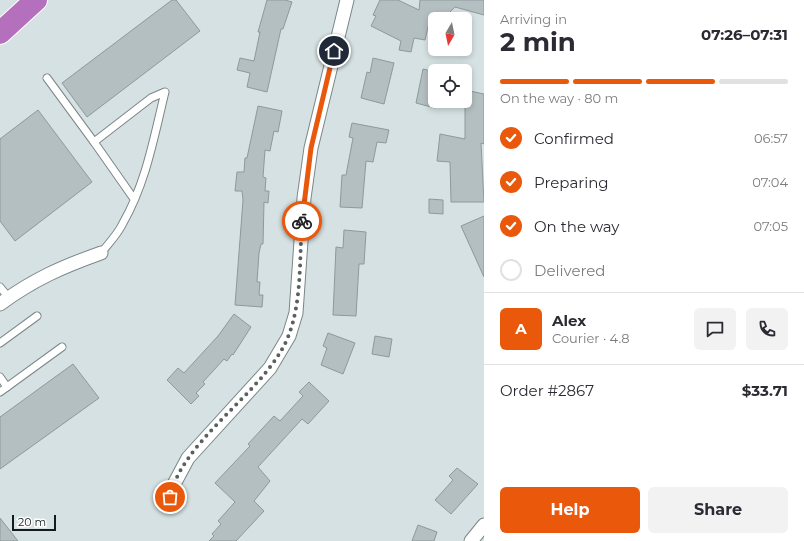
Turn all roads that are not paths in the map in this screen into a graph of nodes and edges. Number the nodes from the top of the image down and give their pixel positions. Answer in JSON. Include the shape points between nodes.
{"nodes":[{"id":1,"x":36,"y":0,"type":"edge"},
{"id":2,"x":347,"y":0,"type":"edge"},
{"id":3,"x":0,"y":33,"type":"edge"},
{"id":4,"x":47,"y":78,"type":"dead end"},
{"id":5,"x":94,"y":142,"type":"junction"},
{"id":6,"x":134,"y":199,"type":"junction"},
{"id":7,"x":101,"y":253,"type":"joint"},
{"id":8,"x":0,"y":287,"type":"edge"},
{"id":9,"x":4,"y":301,"type":"edge"},
{"id":10,"x":37,"y":316,"type":"dead end"},
{"id":11,"x":0,"y":343,"type":"edge"},
{"id":12,"x":62,"y":347,"type":"dead end"},
{"id":13,"x":0,"y":377,"type":"edge"},
{"id":14,"x":7,"y":387,"type":"junction"},
{"id":15,"x":0,"y":392,"type":"edge"},
{"id":16,"x":168,"y":506,"type":"dead end"},
{"id":17,"x":484,"y":525,"type":"edge"},
{"id":18,"x":471,"y":541,"type":"edge"}],
"edges":[{"from":1,"to":3,"type":"highway"},
{"from":2,"to":16,"type":"street","via":[[311,148],[304,198],[296,314],[289,336],[270,368],[188,458],[172,488]]},
{"from":4,"to":5,"type":"lane"},
{"from":5,"to":6,"type":"lane"},
{"from":5,"to":6,"type":"lane","via":[[151,98],[165,92],[144,176]]},
{"from":6,"to":7,"type":"lane","via":[[123,224]]},
{"from":7,"to":9,"type":"street","via":[[46,274]]},
{"from":8,"to":9,"type":"lane"},
{"from":10,"to":11,"type":"lane"},
{"from":12,"to":14,"type":"lane"},
{"from":13,"to":14,"type":"lane"},
{"from":14,"to":15,"type":"lane"},
{"from":17,"to":18,"type":"street"}]}
